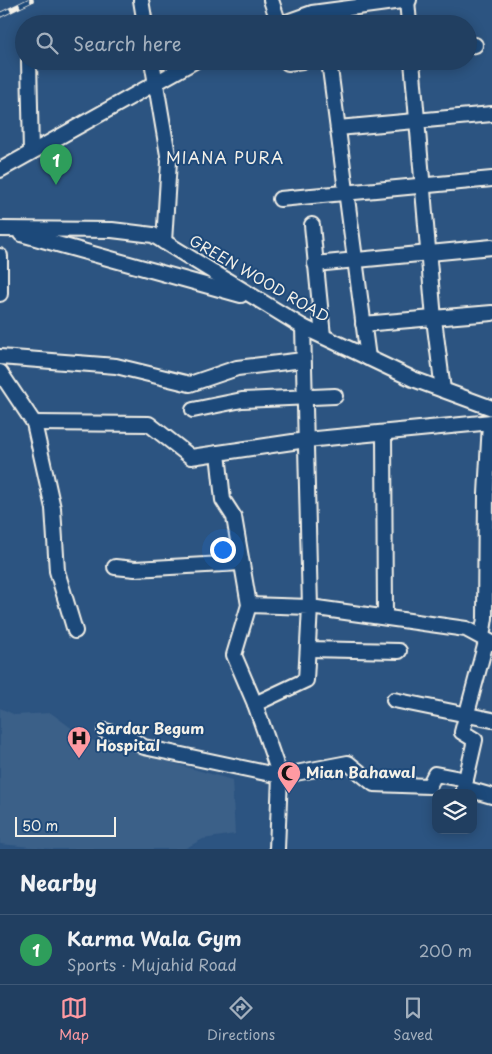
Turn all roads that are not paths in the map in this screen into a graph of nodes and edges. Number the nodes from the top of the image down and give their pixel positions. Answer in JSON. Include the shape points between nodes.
{"nodes":[{"id":1,"x":141,"y":0,"type":"edge"},
{"id":2,"x":271,"y":0,"type":"edge"},
{"id":3,"x":408,"y":0,"type":"edge"},
{"id":4,"x":144,"y":15,"type":"edge"},
{"id":5,"x":277,"y":15,"type":"edge"},
{"id":6,"x":306,"y":15,"type":"edge"},
{"id":7,"x":409,"y":15,"type":"edge"},
{"id":8,"x":29,"y":70,"type":"edge"},
{"id":9,"x":154,"y":70,"type":"edge"},
{"id":10,"x":178,"y":70,"type":"edge"},
{"id":11,"x":330,"y":70,"type":"edge"},
{"id":12,"x":413,"y":70,"type":"edge"},
{"id":13,"x":156,"y":82,"type":"junction"},
{"id":14,"x":492,"y":114,"type":"edge"},
{"id":15,"x":417,"y":120,"type":"junction"},
{"id":16,"x":338,"y":128,"type":"junction"},
{"id":17,"x":31,"y":152,"type":"junction"},
{"id":18,"x":0,"y":170,"type":"edge"},
{"id":19,"x":492,"y":179,"type":"edge"},
{"id":20,"x":422,"y":185,"type":"junction"},
{"id":21,"x":346,"y":193,"type":"junction"},
{"id":22,"x":280,"y":198,"type":"dead end"},
{"id":23,"x":312,"y":225,"type":"dead end"},
{"id":24,"x":2,"y":229,"type":"edge"},
{"id":25,"x":164,"y":242,"type":"junction"},
{"id":26,"x":492,"y":248,"type":"edge"},
{"id":27,"x":428,"y":254,"type":"junction"},
{"id":28,"x":0,"y":256,"type":"edge"},
{"id":29,"x":355,"y":261,"type":"junction"},
{"id":30,"x":315,"y":264,"type":"junction"},
{"id":31,"x":0,"y":294,"type":"edge"},
{"id":32,"x":258,"y":299,"type":"junction"},
{"id":33,"x":492,"y":313,"type":"edge"},
{"id":34,"x":434,"y":319,"type":"junction"},
{"id":35,"x":363,"y":324,"type":"junction"},
{"id":36,"x":303,"y":327,"type":"junction"},
{"id":37,"x":322,"y":336,"type":"junction"},
{"id":38,"x":0,"y":356,"type":"edge"},
{"id":39,"x":368,"y":358,"type":"junction"},
{"id":40,"x":303,"y":360,"type":"junction"},
{"id":41,"x":0,"y":372,"type":"edge"},
{"id":42,"x":443,"y":390,"type":"junction"},
{"id":43,"x":335,"y":396,"type":"dead end"},
{"id":44,"x":304,"y":397,"type":"junction"},
{"id":45,"x":492,"y":408,"type":"edge"},
{"id":46,"x":193,"y":410,"type":"dead end"},
{"id":47,"x":491,"y":423,"type":"edge"},
{"id":48,"x":34,"y":424,"type":"junction"},
{"id":49,"x":384,"y":434,"type":"junction"},
{"id":50,"x":306,"y":440,"type":"junction"},
{"id":51,"x":218,"y":454,"type":"junction"},
{"id":52,"x":489,"y":494,"type":"edge"},
{"id":53,"x":489,"y":541,"type":"edge"},
{"id":54,"x":241,"y":563,"type":"junction"},
{"id":55,"x":114,"y":567,"type":"dead end"},
{"id":56,"x":249,"y":605,"type":"junction"},
{"id":57,"x":310,"y":607,"type":"junction"},
{"id":58,"x":385,"y":616,"type":"junction"},
{"id":59,"x":488,"y":617,"type":"edge"},
{"id":60,"x":75,"y":631,"type":"dead end"},
{"id":61,"x":487,"y":641,"type":"edge"},
{"id":62,"x":308,"y":649,"type":"junction"},
{"id":63,"x":399,"y":651,"type":"dead end"},
{"id":64,"x":394,"y":700,"type":"dead end"},
{"id":65,"x":255,"y":704,"type":"junction"},
{"id":66,"x":466,"y":713,"type":"junction"},
{"id":67,"x":492,"y":720,"type":"edge"},
{"id":68,"x":105,"y":731,"type":"dead end"},
{"id":69,"x":280,"y":776,"type":"junction"},
{"id":70,"x":466,"y":780,"type":"junction"},
{"id":71,"x":492,"y":796,"type":"edge"},
{"id":72,"x":277,"y":849,"type":"edge"}],
"edges":[{"from":1,"to":4,"type":"street"},
{"from":2,"to":5,"type":"street"},
{"from":3,"to":6,"type":"street"},
{"from":3,"to":7,"type":"street"},
{"from":8,"to":17,"type":"street"},
{"from":9,"to":13,"type":"street"},
{"from":10,"to":13,"type":"street"},
{"from":11,"to":16,"type":"street"},
{"from":12,"to":15,"type":"street"},
{"from":13,"to":17,"type":"street"},
{"from":13,"to":25,"type":"street","via":[[168,161]]},
{"from":14,"to":15,"type":"street"},
{"from":15,"to":16,"type":"street"},
{"from":15,"to":20,"type":"street"},
{"from":16,"to":21,"type":"street"},
{"from":17,"to":18,"type":"street"},
{"from":19,"to":20,"type":"street"},
{"from":20,"to":21,"type":"street"},
{"from":20,"to":27,"type":"street"},
{"from":21,"to":22,"type":"street"},
{"from":21,"to":29,"type":"street"},
{"from":23,"to":30,"type":"street"},
{"from":24,"to":25,"type":"street","name":"GREEN WOOD ROAD","via":[[120,230],[153,236]]},
{"from":24,"to":32,"type":"street"},
{"from":25,"to":32,"type":"street","name":"GREEN WOOD ROAD"},
{"from":26,"to":27,"type":"street"},
{"from":27,"to":29,"type":"street"},
{"from":27,"to":34,"type":"street"},
{"from":28,"to":31,"type":"street"},
{"from":29,"to":30,"type":"street"},
{"from":29,"to":35,"type":"street"},
{"from":30,"to":37,"type":"street"},
{"from":32,"to":36,"type":"street","name":"GREEN WOOD ROAD"},
{"from":33,"to":34,"type":"street"},
{"from":34,"to":35,"type":"street"},
{"from":34,"to":42,"type":"street"},
{"from":35,"to":39,"type":"street"},
{"from":36,"to":37,"type":"street","name":"GREEN WOOD ROAD"},
{"from":36,"to":40,"type":"street"},
{"from":37,"to":39,"type":"street","name":"GREEN WOOD ROAD"},
{"from":38,"to":40,"type":"street","via":[[116,366],[190,384],[237,368]]},
{"from":39,"to":42,"type":"street","name":"GREEN WOOD ROAD"},
{"from":40,"to":44,"type":"street"},
{"from":41,"to":48,"type":"street"},
{"from":42,"to":45,"type":"street","name":"GREEN WOOD ROAD"},
{"from":43,"to":44,"type":"street"},
{"from":44,"to":46,"type":"street","via":[[242,400]]},
{"from":44,"to":50,"type":"street"},
{"from":47,"to":49,"type":"street"},
{"from":47,"to":52,"type":"street"},
{"from":48,"to":51,"type":"street","via":[[150,424],[191,457]]},
{"from":48,"to":60,"type":"street","via":[[53,508],[57,571]]},
{"from":49,"to":50,"type":"street"},
{"from":49,"to":58,"type":"street"},
{"from":50,"to":51,"type":"street"},
{"from":50,"to":57,"type":"street"},
{"from":51,"to":54,"type":"street","via":[[223,500],[234,517]]},
{"from":52,"to":53,"type":"street"},
{"from":53,"to":59,"type":"street"},
{"from":54,"to":55,"type":"street","via":[[135,569]]},
{"from":54,"to":56,"type":"street"},
{"from":56,"to":57,"type":"street"},
{"from":56,"to":65,"type":"street","via":[[234,655]]},
{"from":57,"to":58,"type":"street"},
{"from":57,"to":62,"type":"street"},
{"from":58,"to":61,"type":"street","via":[[466,629]]},
{"from":59,"to":61,"type":"street"},
{"from":61,"to":66,"type":"street"},
{"from":62,"to":63,"type":"street"},
{"from":62,"to":65,"type":"street","via":[[306,680]]},
{"from":64,"to":66,"type":"street"},
{"from":65,"to":69,"type":"street"},
{"from":66,"to":67,"type":"street"},
{"from":66,"to":70,"type":"street","via":[[462,732],[475,740]]},
{"from":68,"to":69,"type":"street","via":[[125,736],[144,747]]},
{"from":69,"to":70,"type":"street","via":[[348,763],[374,784],[429,786],[435,774]]},
{"from":69,"to":72,"type":"street"},
{"from":70,"to":71,"type":"street","via":[[464,788]]}]}
